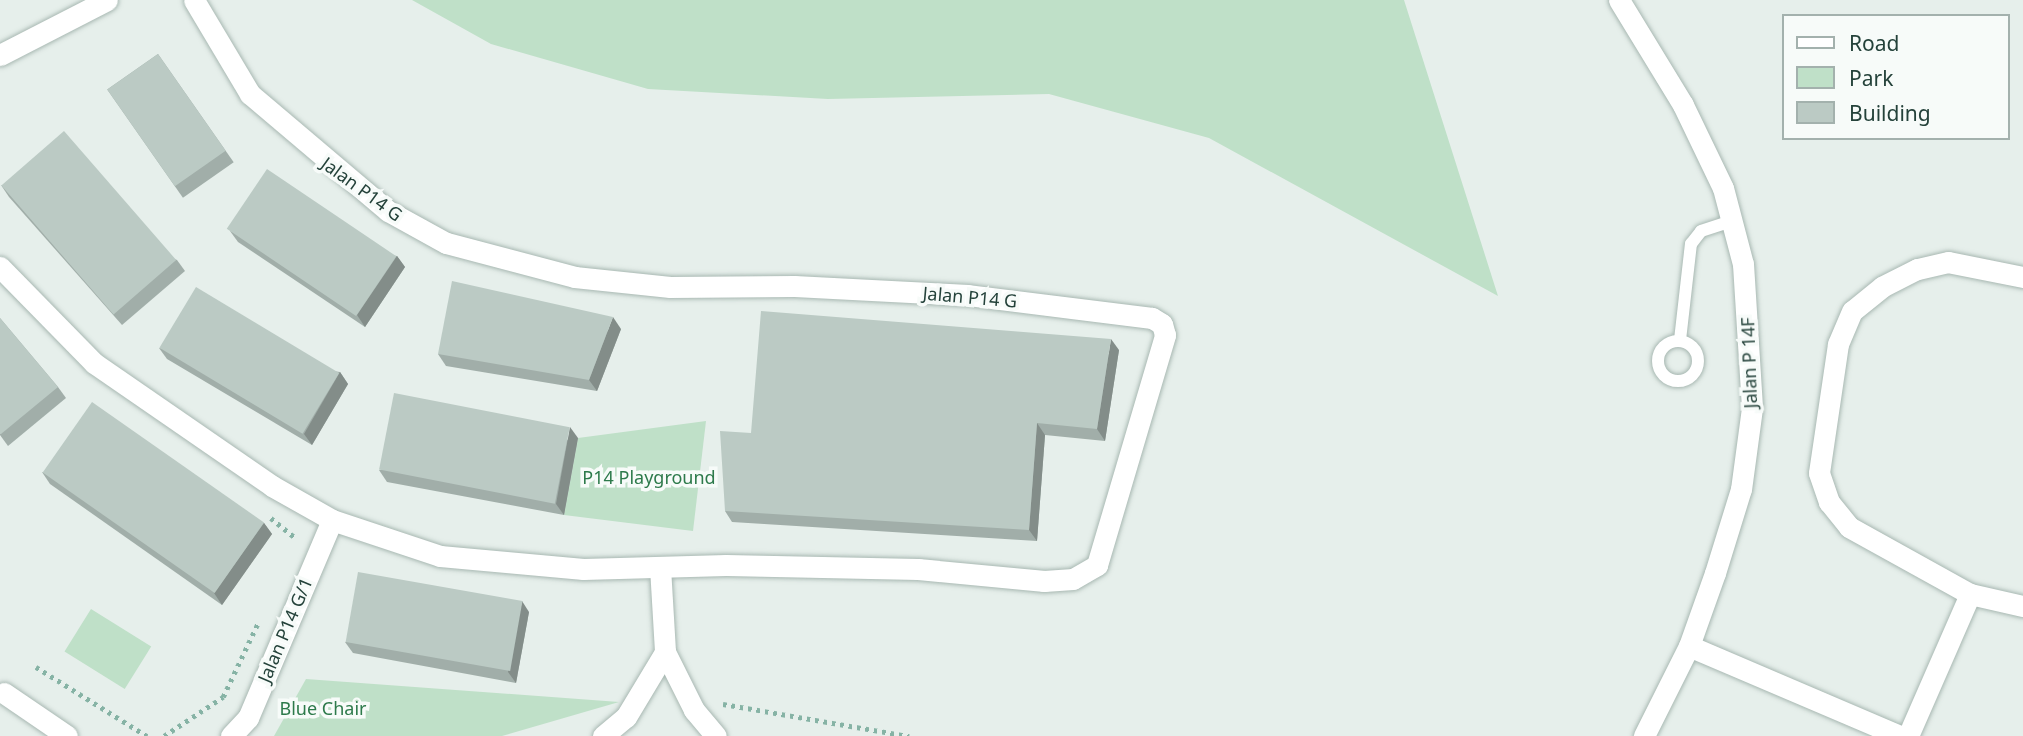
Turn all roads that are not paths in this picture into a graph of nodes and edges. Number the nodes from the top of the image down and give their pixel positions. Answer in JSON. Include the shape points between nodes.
{"nodes":[{"id":1,"x":107,"y":0,"type":"edge"},
{"id":2,"x":194,"y":0,"type":"edge"},
{"id":3,"x":1619,"y":0,"type":"edge"},
{"id":4,"x":0,"y":55,"type":"edge"},
{"id":5,"x":1732,"y":221,"type":"junction"},
{"id":6,"x":0,"y":267,"type":"edge"},
{"id":7,"x":2023,"y":277,"type":"edge"},
{"id":8,"x":1680,"y":340,"type":"dead end"},
{"id":9,"x":332,"y":520,"type":"junction"},
{"id":10,"x":660,"y":567,"type":"junction"},
{"id":11,"x":1970,"y":594,"type":"junction"},
{"id":12,"x":2023,"y":606,"type":"edge"},
{"id":13,"x":1689,"y":646,"type":"junction"},
{"id":14,"x":665,"y":652,"type":"junction"},
{"id":15,"x":4,"y":693,"type":"dead end"},
{"id":16,"x":67,"y":736,"type":"edge"},
{"id":17,"x":231,"y":736,"type":"edge"},
{"id":18,"x":603,"y":736,"type":"edge"},
{"id":19,"x":716,"y":736,"type":"edge"},
{"id":20,"x":1644,"y":736,"type":"edge"},
{"id":21,"x":1900,"y":736,"type":"edge"},
{"id":22,"x":1908,"y":736,"type":"edge"}],
"edges":[{"from":1,"to":4,"type":"street"},
{"from":2,"to":10,"type":"street","name":"Jalan P14 G","via":[[250,94],[388,211],[446,243],[575,278],[670,286],[794,286],[968,295],[1152,318],[1162,324],[1165,335],[1097,565],[1073,579],[1044,582],[918,569]]},
{"from":3,"to":5,"type":"street","name":"Jalan P 14F","via":[[1683,105],[1723,188]]},
{"from":5,"to":8,"type":"lane","via":[[1700,231],[1691,244]]},
{"from":5,"to":13,"type":"street","name":"Jalan P 14F","via":[[1743,264],[1752,408],[1741,489]]},
{"from":6,"to":9,"type":"street","name":"Jalan P14 G","via":[[93,363],[272,486]]},
{"from":7,"to":11,"type":"street","via":[[1948,262],[1917,269],[1882,286],[1852,311],[1838,344],[1819,473],[1829,502],[1849,527]]},
{"from":9,"to":10,"type":"street","name":"Jalan P14 G","via":[[440,556],[583,569]]},
{"from":9,"to":17,"type":"street","name":"Jalan P14 G/1","via":[[248,718]]},
{"from":10,"to":14,"type":"street"},
{"from":11,"to":12,"type":"street"},
{"from":11,"to":22,"type":"street"},
{"from":13,"to":20,"type":"street","name":"Jalan P 14F"},
{"from":13,"to":21,"type":"street"},
{"from":14,"to":18,"type":"street","via":[[626,716]]},
{"from":14,"to":19,"type":"street","via":[[687,697]]},
{"from":15,"to":16,"type":"street"}]}
